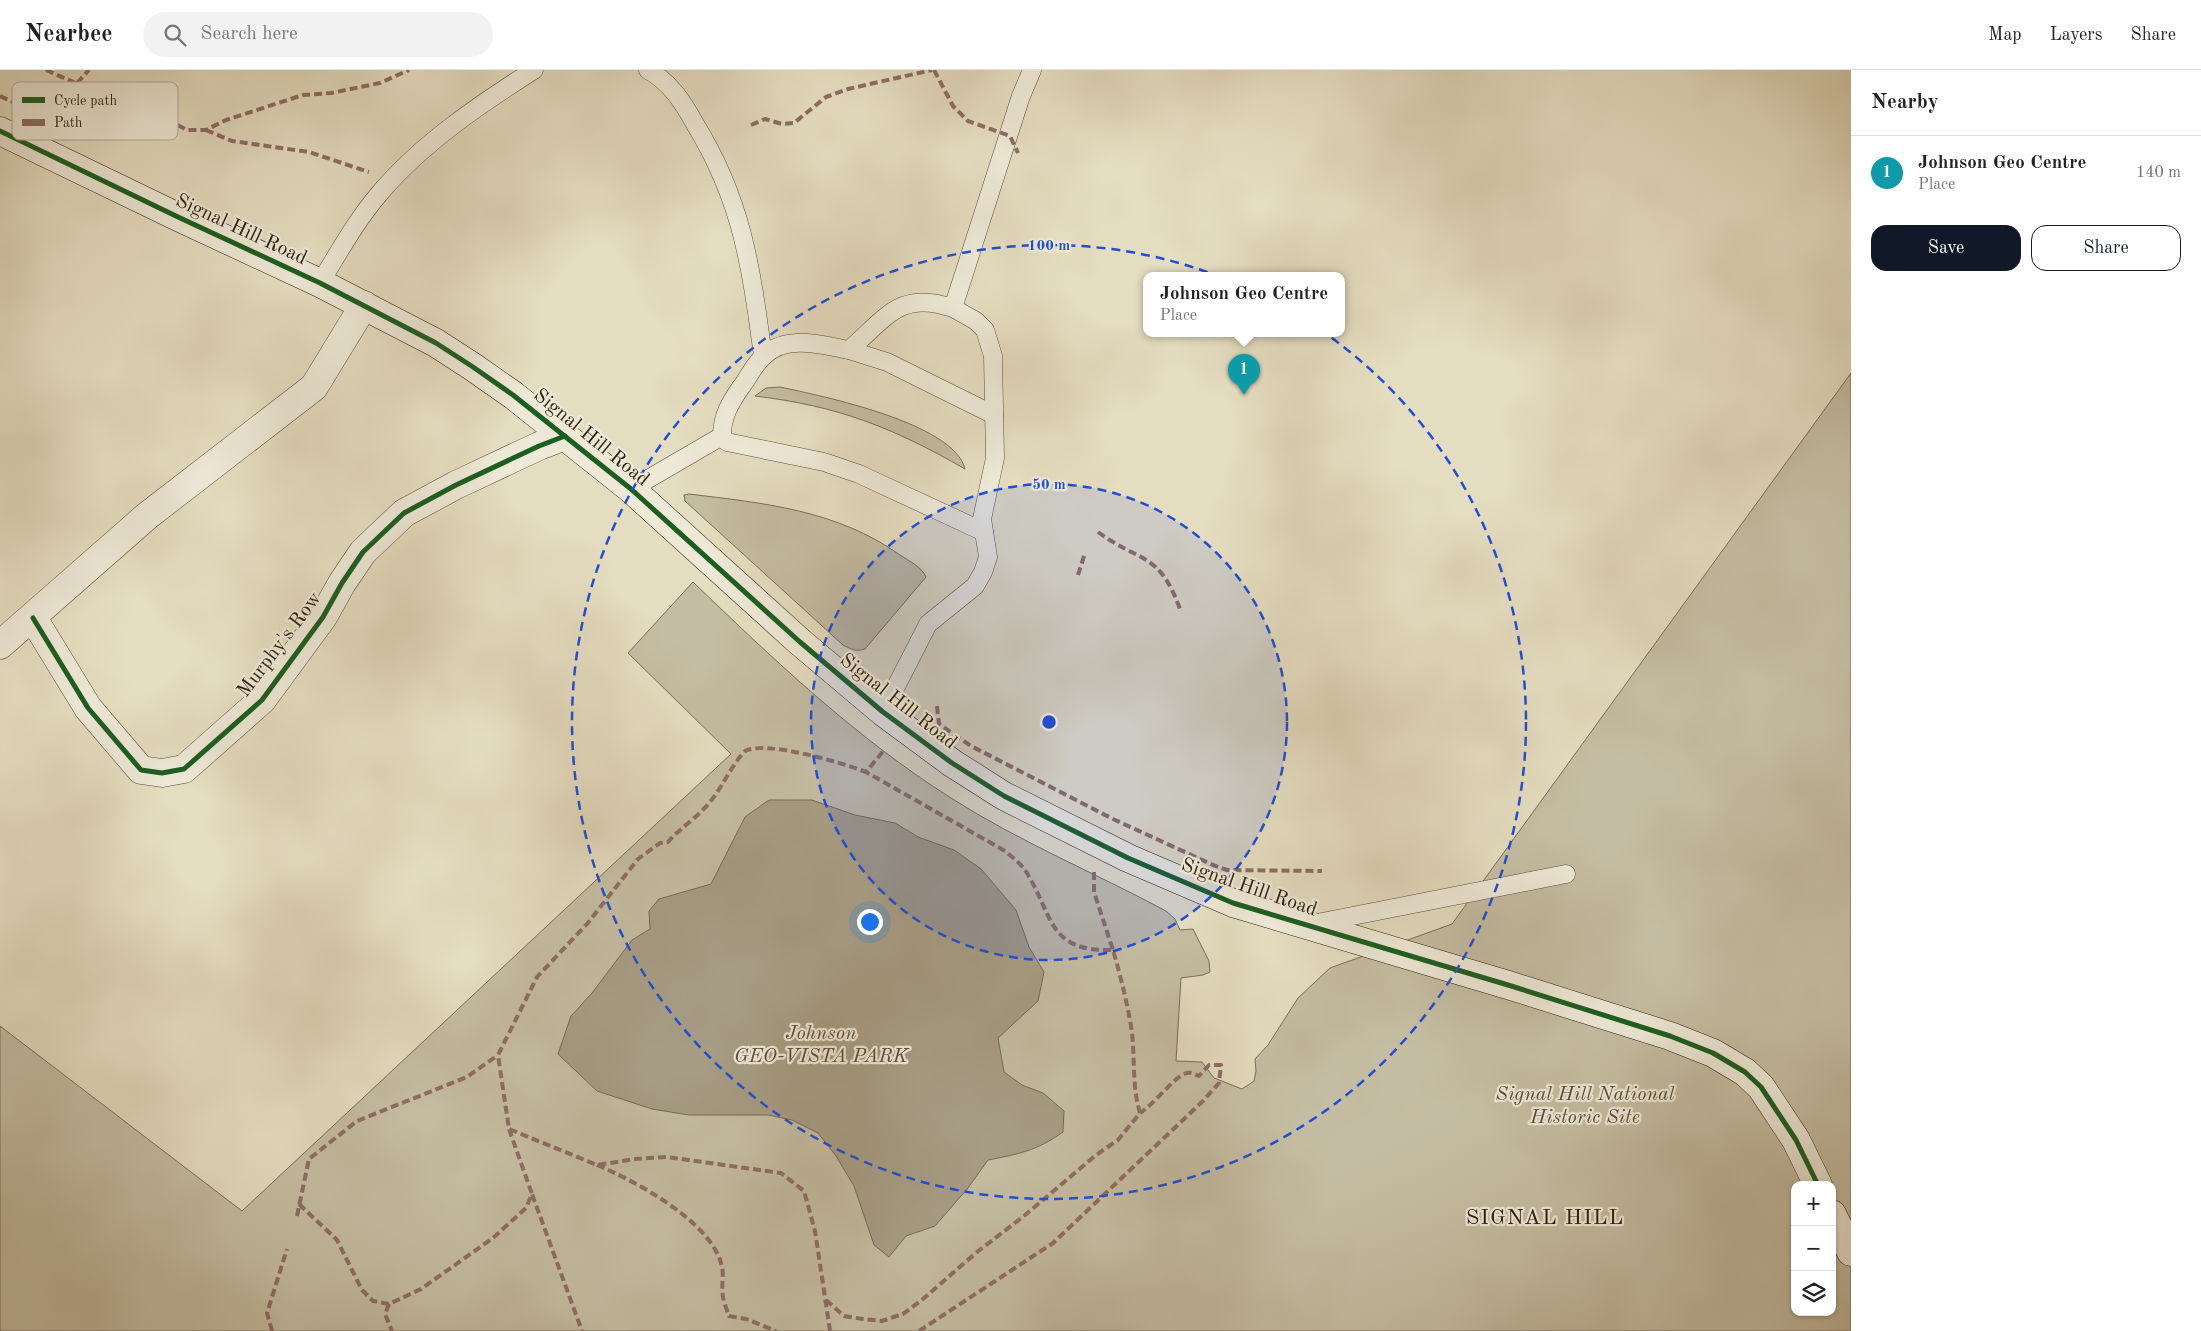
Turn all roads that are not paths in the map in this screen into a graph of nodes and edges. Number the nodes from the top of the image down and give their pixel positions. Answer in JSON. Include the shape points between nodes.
{"nodes":[{"id":1,"x":534,"y":70,"type":"edge"},
{"id":2,"x":648,"y":70,"type":"edge"},
{"id":3,"x":1032,"y":70,"type":"edge"},
{"id":4,"x":0,"y":131,"type":"edge"},
{"id":5,"x":12,"y":137,"type":"edge"},
{"id":6,"x":18,"y":140,"type":"edge"},
{"id":7,"x":320,"y":283,"type":"junction"},
{"id":8,"x":364,"y":306,"type":"junction"},
{"id":9,"x":954,"y":308,"type":"junction"},
{"id":10,"x":849,"y":350,"type":"junction"},
{"id":11,"x":763,"y":356,"type":"junction"},
{"id":12,"x":994,"y":415,"type":"junction"},
{"id":13,"x":565,"y":436,"type":"junction"},
{"id":14,"x":722,"y":436,"type":"junction"},
{"id":15,"x":631,"y":489,"type":"junction"},
{"id":16,"x":984,"y":532,"type":"junction"},
{"id":17,"x":34,"y":618,"type":"junction"},
{"id":18,"x":0,"y":645,"type":"edge"},
{"id":19,"x":883,"y":712,"type":"junction"},
{"id":20,"x":1566,"y":874,"type":"dead end"},
{"id":21,"x":1306,"y":925,"type":"junction"},
{"id":22,"x":1816,"y":1181,"type":"edge"},
{"id":23,"x":1836,"y":1222,"type":"edge"},
{"id":24,"x":1851,"y":1252,"type":"edge"}],
"edges":[{"from":1,"to":7,"type":"lane","via":[[447,132],[386,186],[361,218]]},
{"from":2,"to":11,"type":"lane","via":[[662,78],[678,97],[711,150],[725,181],[741,222],[749,257]]},
{"from":3,"to":9,"type":"lane"},
{"from":4,"to":5,"type":"street","name":"Signal Hill Road"},
{"from":6,"to":7,"type":"street","name":"Signal Hill Road"},
{"from":7,"to":8,"type":"street","name":"Signal Hill Road"},
{"from":8,"to":13,"type":"street","name":"Signal Hill Road","via":[[436,343],[513,395]]},
{"from":8,"to":17,"type":"street","via":[[314,387],[148,516]]},
{"from":9,"to":10,"type":"lane","via":[[933,301],[901,305]]},
{"from":9,"to":12,"type":"lane","via":[[976,320],[990,342]]},
{"from":10,"to":11,"type":"lane","via":[[811,343],[791,344],[775,346]]},
{"from":10,"to":12,"type":"lane","via":[[887,362]]},
{"from":11,"to":14,"type":"lane","via":[[726,410]]},
{"from":12,"to":16,"type":"lane","via":[[995,458],[983,506]]},
{"from":13,"to":15,"type":"street","name":"Signal Hill Road"},
{"from":13,"to":17,"type":"street","name":"Murphy's Row","via":[[448,489],[404,514],[383,531],[364,552],[323,617],[262,700],[184,769],[162,773],[141,770],[88,708]]},
{"from":14,"to":15,"type":"lane"},
{"from":14,"to":16,"type":"lane","via":[[727,442],[824,462],[859,474]]},
{"from":15,"to":19,"type":"street","name":"Signal Hill Road","via":[[800,642]]},
{"from":16,"to":19,"type":"lane","via":[[988,557],[983,572],[975,586],[928,624]]},
{"from":17,"to":18,"type":"street"},
{"from":19,"to":21,"type":"street","name":"Signal Hill Road","via":[[952,763],[1056,824],[1190,886]]},
{"from":20,"to":21,"type":"lane"},
{"from":21,"to":22,"type":"street","name":"Signal Hill Road","via":[[1598,1013],[1713,1053],[1745,1072],[1761,1088],[1796,1140]]},
{"from":23,"to":24,"type":"street"}]}
